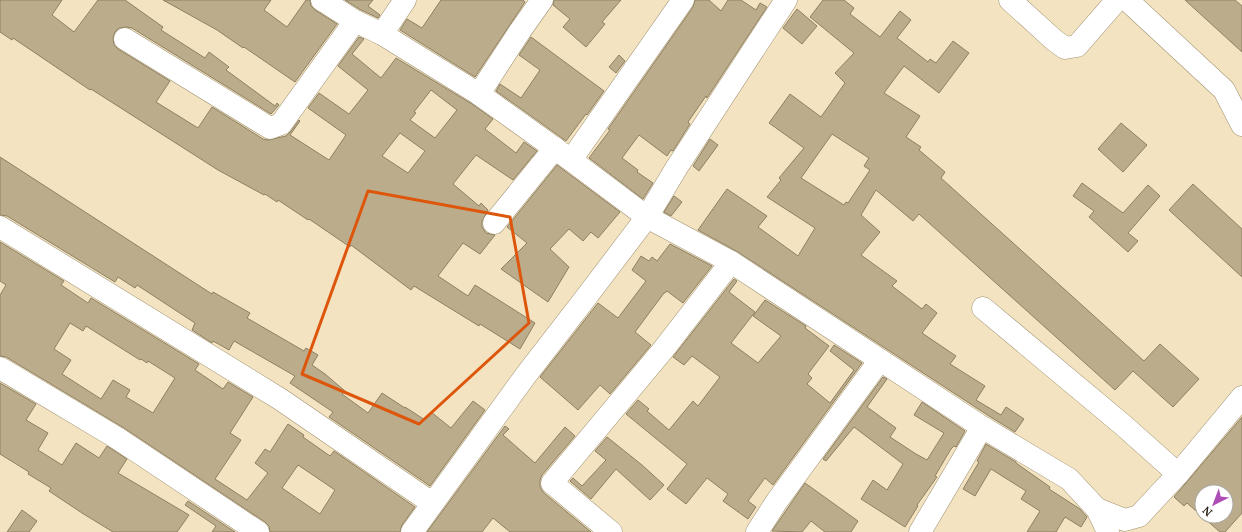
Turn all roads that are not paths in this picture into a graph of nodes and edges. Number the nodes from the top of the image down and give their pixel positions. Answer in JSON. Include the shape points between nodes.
{"nodes":[{"id":1,"x":322,"y":0,"type":"edge"},
{"id":2,"x":405,"y":0,"type":"edge"},
{"id":3,"x":542,"y":0,"type":"edge"},
{"id":4,"x":683,"y":0,"type":"edge"},
{"id":5,"x":786,"y":0,"type":"edge"},
{"id":6,"x":1010,"y":0,"type":"edge"},
{"id":7,"x":1117,"y":0,"type":"edge"},
{"id":8,"x":1127,"y":0,"type":"edge"},
{"id":9,"x":355,"y":20,"type":"junction"},
{"id":10,"x":382,"y":34,"type":"junction"},
{"id":11,"x":125,"y":39,"type":"dead end"},
{"id":12,"x":479,"y":94,"type":"junction"},
{"id":13,"x":1242,"y":125,"type":"edge"},
{"id":14,"x":563,"y":154,"type":"junction"},
{"id":15,"x":646,"y":217,"type":"junction"},
{"id":16,"x":494,"y":223,"type":"dead end"},
{"id":17,"x":0,"y":226,"type":"edge"},
{"id":18,"x":731,"y":262,"type":"junction"},
{"id":19,"x":983,"y":308,"type":"dead end"},
{"id":20,"x":880,"y":360,"type":"junction"},
{"id":21,"x":0,"y":368,"type":"edge"},
{"id":22,"x":1242,"y":397,"type":"edge"},
{"id":23,"x":982,"y":427,"type":"junction"},
{"id":24,"x":1178,"y":474,"type":"junction"},
{"id":25,"x":432,"y":503,"type":"junction"},
{"id":26,"x":1097,"y":509,"type":"junction"},
{"id":27,"x":258,"y":532,"type":"edge"},
{"id":28,"x":412,"y":532,"type":"edge"},
{"id":29,"x":611,"y":532,"type":"edge"},
{"id":30,"x":757,"y":532,"type":"edge"},
{"id":31,"x":920,"y":532,"type":"edge"},
{"id":32,"x":1108,"y":532,"type":"edge"}],
"edges":[{"from":1,"to":9,"type":"street"},
{"from":2,"to":10,"type":"street"},
{"from":3,"to":12,"type":"street"},
{"from":4,"to":14,"type":"street"},
{"from":5,"to":15,"type":"street"},
{"from":6,"to":7,"type":"street","via":[[1065,48],[1077,46]]},
{"from":8,"to":13,"type":"street","via":[[1224,90]]},
{"from":9,"to":10,"type":"street"},
{"from":9,"to":11,"type":"street","via":[[281,124],[270,128]]},
{"from":10,"to":12,"type":"street"},
{"from":12,"to":14,"type":"street"},
{"from":14,"to":15,"type":"street"},
{"from":14,"to":16,"type":"street"},
{"from":15,"to":18,"type":"street"},
{"from":15,"to":25,"type":"street"},
{"from":17,"to":25,"type":"street","via":[[280,399]]},
{"from":18,"to":20,"type":"street"},
{"from":18,"to":29,"type":"street","via":[[663,350],[552,483]]},
{"from":19,"to":24,"type":"street"},
{"from":20,"to":23,"type":"street"},
{"from":20,"to":30,"type":"street"},
{"from":21,"to":27,"type":"street","via":[[117,438]]},
{"from":22,"to":24,"type":"street"},
{"from":23,"to":26,"type":"street","via":[[1069,479]]},
{"from":23,"to":31,"type":"street"},
{"from":24,"to":26,"type":"street","via":[[1138,516],[1124,520]]},
{"from":25,"to":28,"type":"street"},
{"from":26,"to":32,"type":"street"}]}
